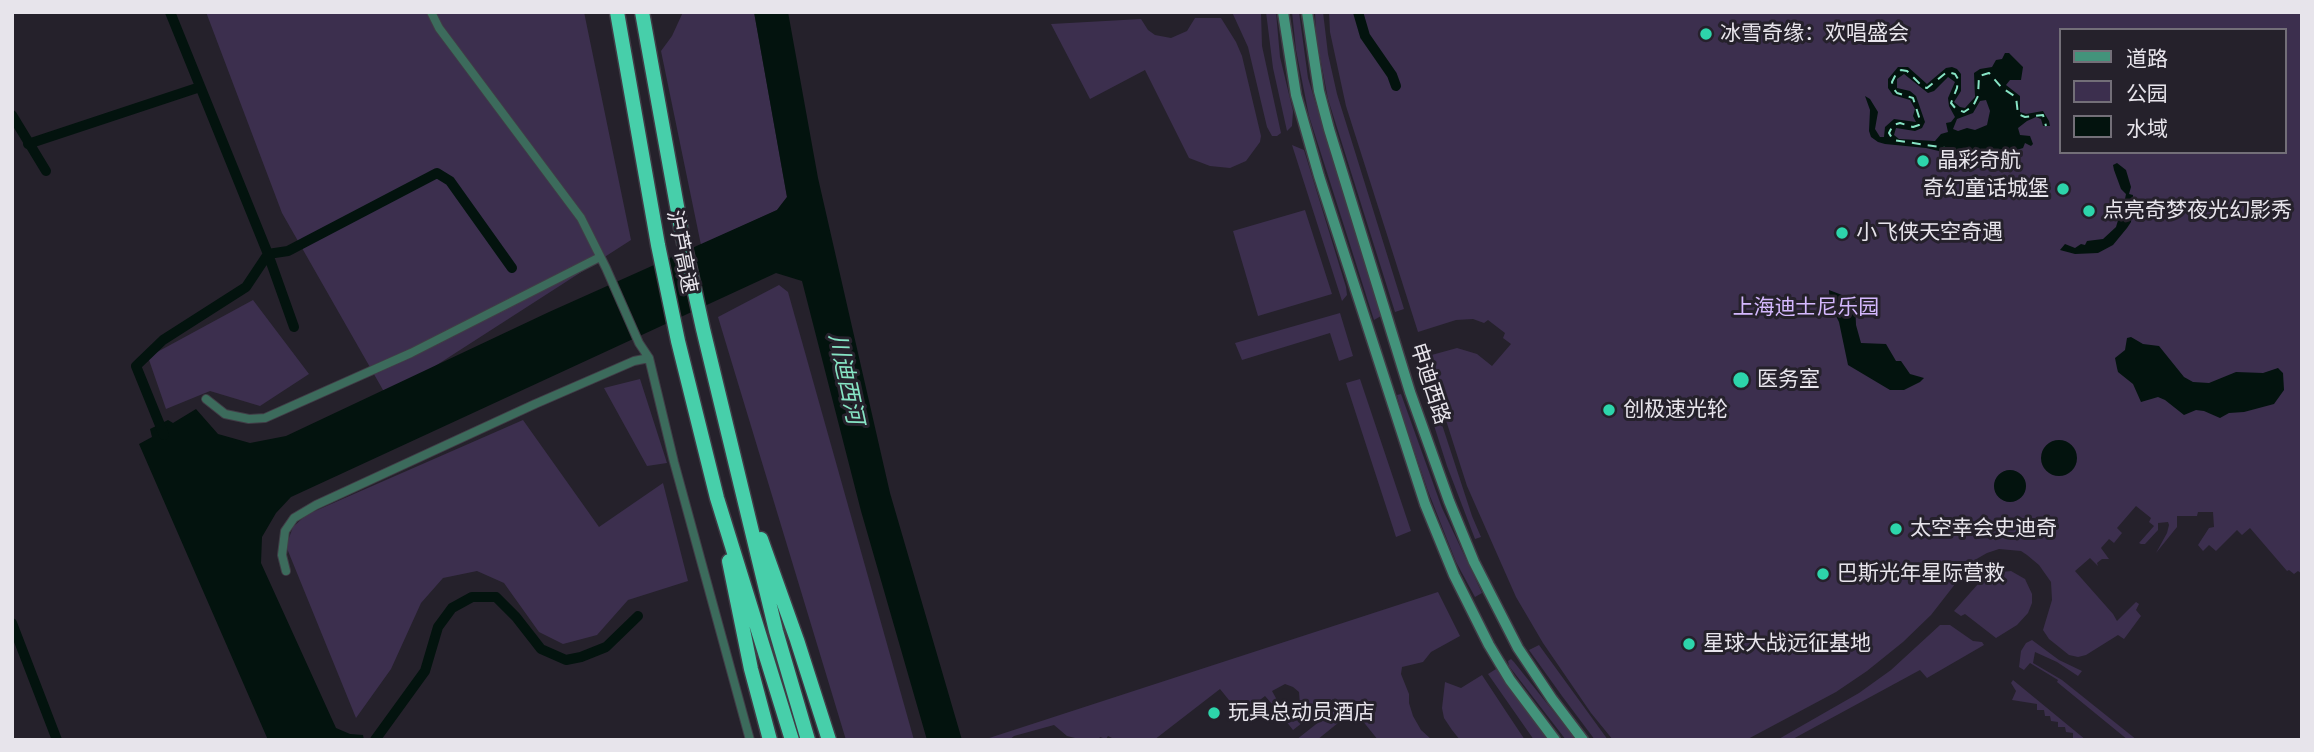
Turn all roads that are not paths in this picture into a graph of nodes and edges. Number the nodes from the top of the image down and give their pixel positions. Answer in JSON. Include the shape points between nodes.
{"nodes":[{"id":1,"x":431,"y":12,"type":"edge"},
{"id":2,"x":617,"y":12,"type":"edge"},
{"id":3,"x":642,"y":12,"type":"edge"},
{"id":4,"x":1283,"y":12,"type":"edge"},
{"id":5,"x":1307,"y":12,"type":"edge"},
{"id":6,"x":600,"y":257,"type":"junction"},
{"id":7,"x":649,"y":358,"type":"junction"},
{"id":8,"x":206,"y":399,"type":"dead end"},
{"id":9,"x":741,"y":488,"type":"junction"},
{"id":10,"x":717,"y":498,"type":"junction"},
{"id":11,"x":286,"y":571,"type":"dead end"},
{"id":12,"x":750,"y":740,"type":"edge"},
{"id":13,"x":770,"y":740,"type":"edge"},
{"id":14,"x":792,"y":740,"type":"edge"},
{"id":15,"x":808,"y":740,"type":"edge"},
{"id":16,"x":829,"y":740,"type":"edge"},
{"id":17,"x":1555,"y":740,"type":"edge"},
{"id":18,"x":1583,"y":740,"type":"edge"}],
"edges":[{"from":1,"to":6,"type":"street","via":[[581,218]]},
{"from":2,"to":10,"type":"highway","name":"沪芦高速","via":[[658,246]]},
{"from":3,"to":9,"type":"highway","name":"沪芦高速","via":[[682,234]]},
{"from":4,"to":17,"type":"street","name":"申迪西路","via":[[1296,95],[1319,176],[1425,505],[1489,645]]},
{"from":5,"to":18,"type":"street","name":"申迪西路","via":[[1329,129],[1409,387],[1450,501],[1474,562],[1520,650]]},
{"from":6,"to":7,"type":"street"},
{"from":6,"to":8,"type":"street","via":[[411,353],[265,418],[225,414]]},
{"from":7,"to":11,"type":"street","via":[[535,404],[316,505],[294,518],[285,531],[282,555]]},
{"from":7,"to":12,"type":"street"},
{"from":9,"to":15,"type":"highway","name":"沪芦高速"},
{"from":9,"to":16,"type":"highway","name":"沪芦高速"},
{"from":10,"to":13,"type":"highway","name":"沪芦高速"},
{"from":10,"to":14,"type":"highway","name":"沪芦高速"}]}
